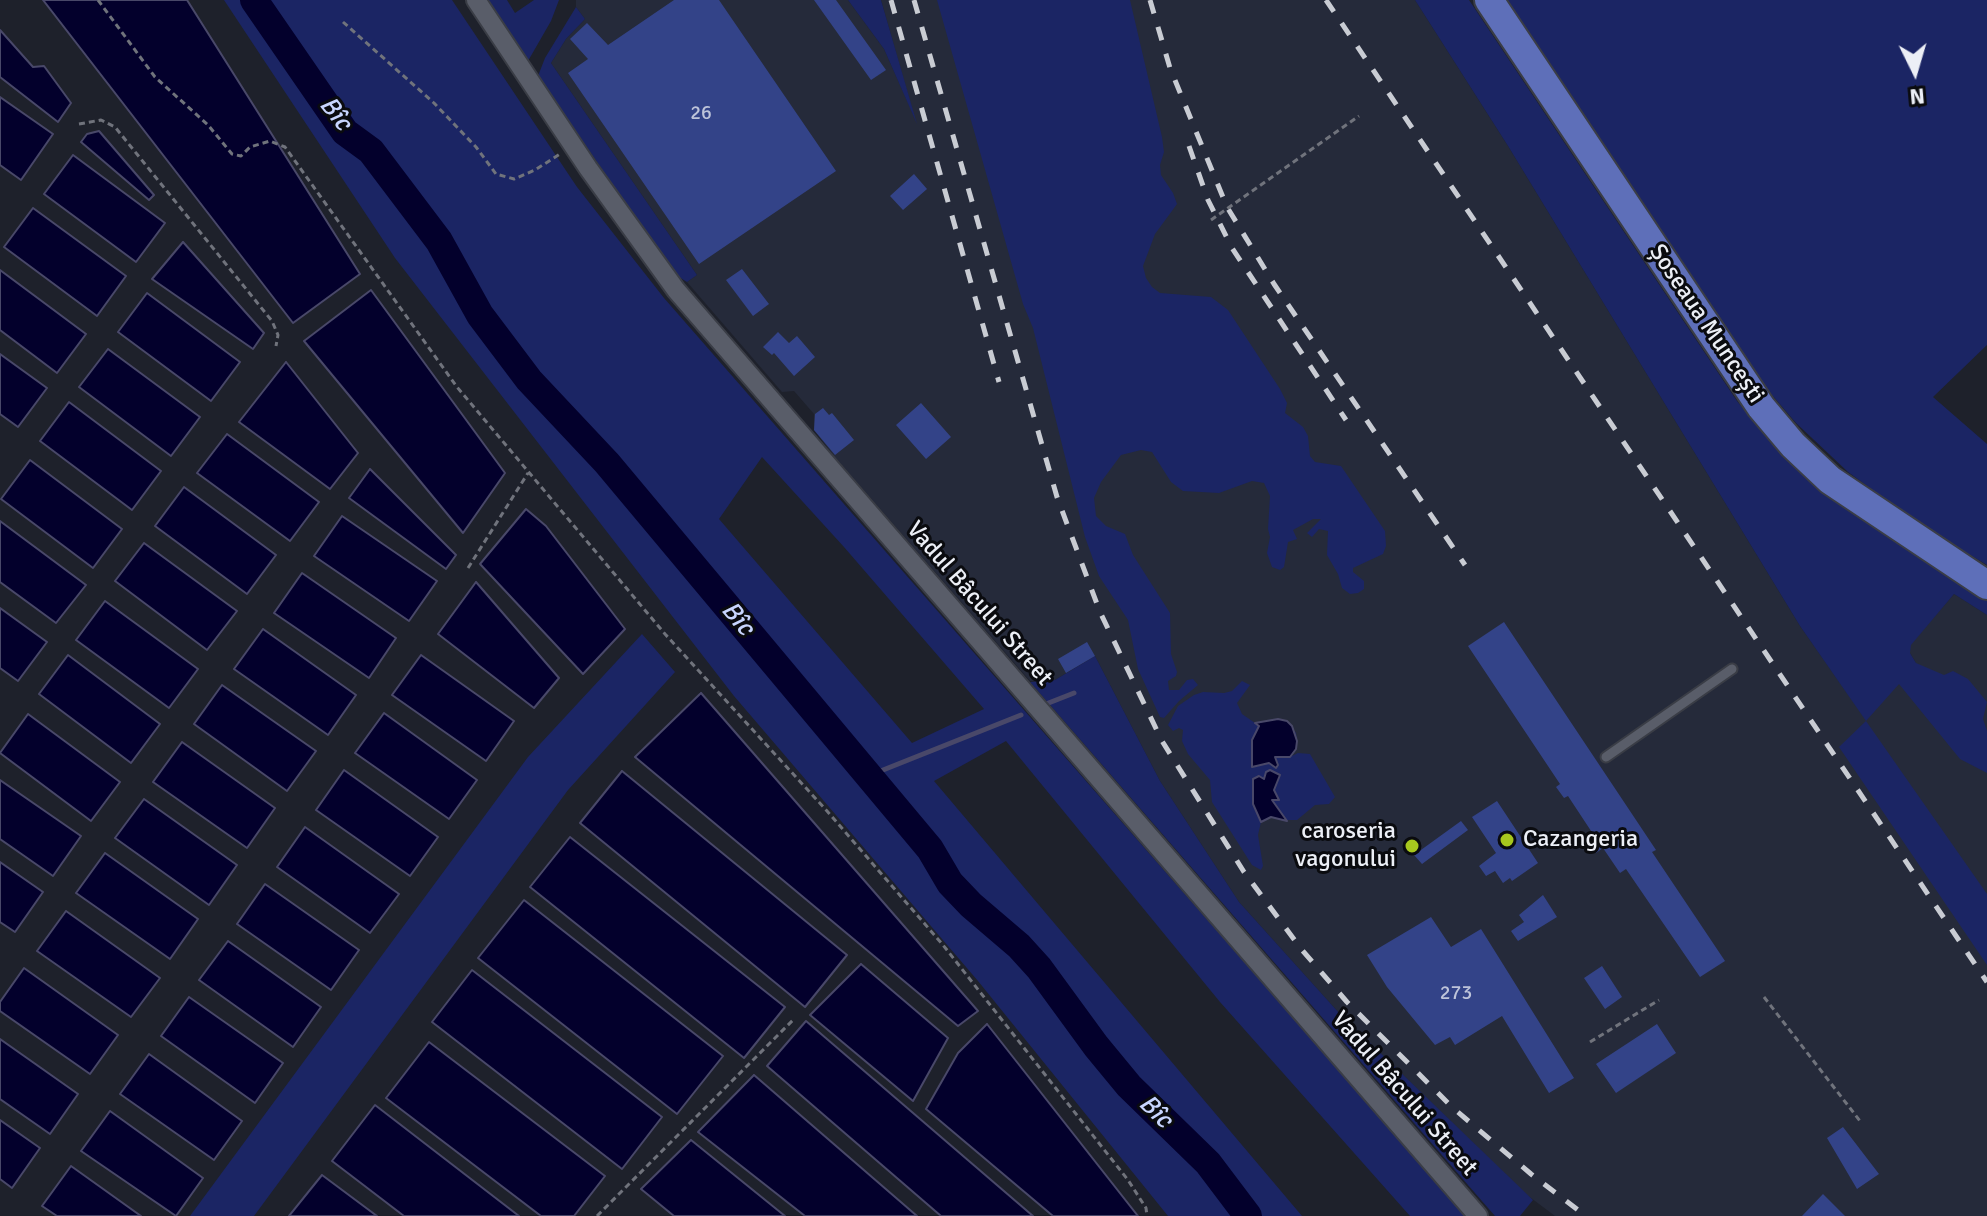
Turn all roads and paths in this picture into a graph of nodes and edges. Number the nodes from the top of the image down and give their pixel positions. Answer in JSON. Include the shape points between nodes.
{"nodes":[{"id":1,"x":98,"y":0,"type":"edge"},
{"id":2,"x":476,"y":0,"type":"edge"},
{"id":3,"x":1489,"y":0,"type":"edge"},
{"id":4,"x":343,"y":22,"type":"dead end"},
{"id":5,"x":1359,"y":116,"type":"dead end"},
{"id":6,"x":79,"y":124,"type":"dead end"},
{"id":7,"x":574,"y":146,"type":"junction"},
{"id":8,"x":1211,"y":220,"type":"dead end"},
{"id":9,"x":276,"y":346,"type":"dead end"},
{"id":10,"x":529,"y":472,"type":"junction"},
{"id":11,"x":468,"y":568,"type":"dead end"},
{"id":12,"x":1987,"y":585,"type":"edge"},
{"id":13,"x":1732,"y":669,"type":"dead end"},
{"id":14,"x":1606,"y":757,"type":"dead end"},
{"id":15,"x":1764,"y":997,"type":"dead end"},
{"id":16,"x":1659,"y":1000,"type":"dead end"},
{"id":17,"x":794,"y":1019,"type":"dead end"},
{"id":18,"x":1590,"y":1042,"type":"dead end"},
{"id":19,"x":1860,"y":1121,"type":"dead end"},
{"id":20,"x":597,"y":1216,"type":"edge"},
{"id":21,"x":1147,"y":1216,"type":"edge"},
{"id":22,"x":1478,"y":1216,"type":"edge"}],
"edges":[{"from":1,"to":10,"type":"path","via":[[155,77],[232,154],[241,156],[270,141],[285,147],[457,387]]},
{"from":2,"to":7,"type":"street","name":"Vadul Bâcului Street"},
{"from":3,"to":12,"type":"main road","name":"Șoseaua Muncești","via":[[1777,426],[1830,480]]},
{"from":4,"to":7,"type":"path","via":[[434,103],[496,174],[514,179]]},
{"from":5,"to":8,"type":"path"},
{"from":6,"to":9,"type":"path","via":[[101,120],[115,127],[272,321]]},
{"from":7,"to":22,"type":"street","name":"Vadul Bâcului Street","via":[[676,290]]},
{"from":10,"to":11,"type":"path"},
{"from":10,"to":21,"type":"path","via":[[665,634],[943,945],[1128,1180]]},
{"from":13,"to":14,"type":"lane"},
{"from":15,"to":19,"type":"path"},
{"from":16,"to":18,"type":"path"},
{"from":17,"to":20,"type":"path"}]}
